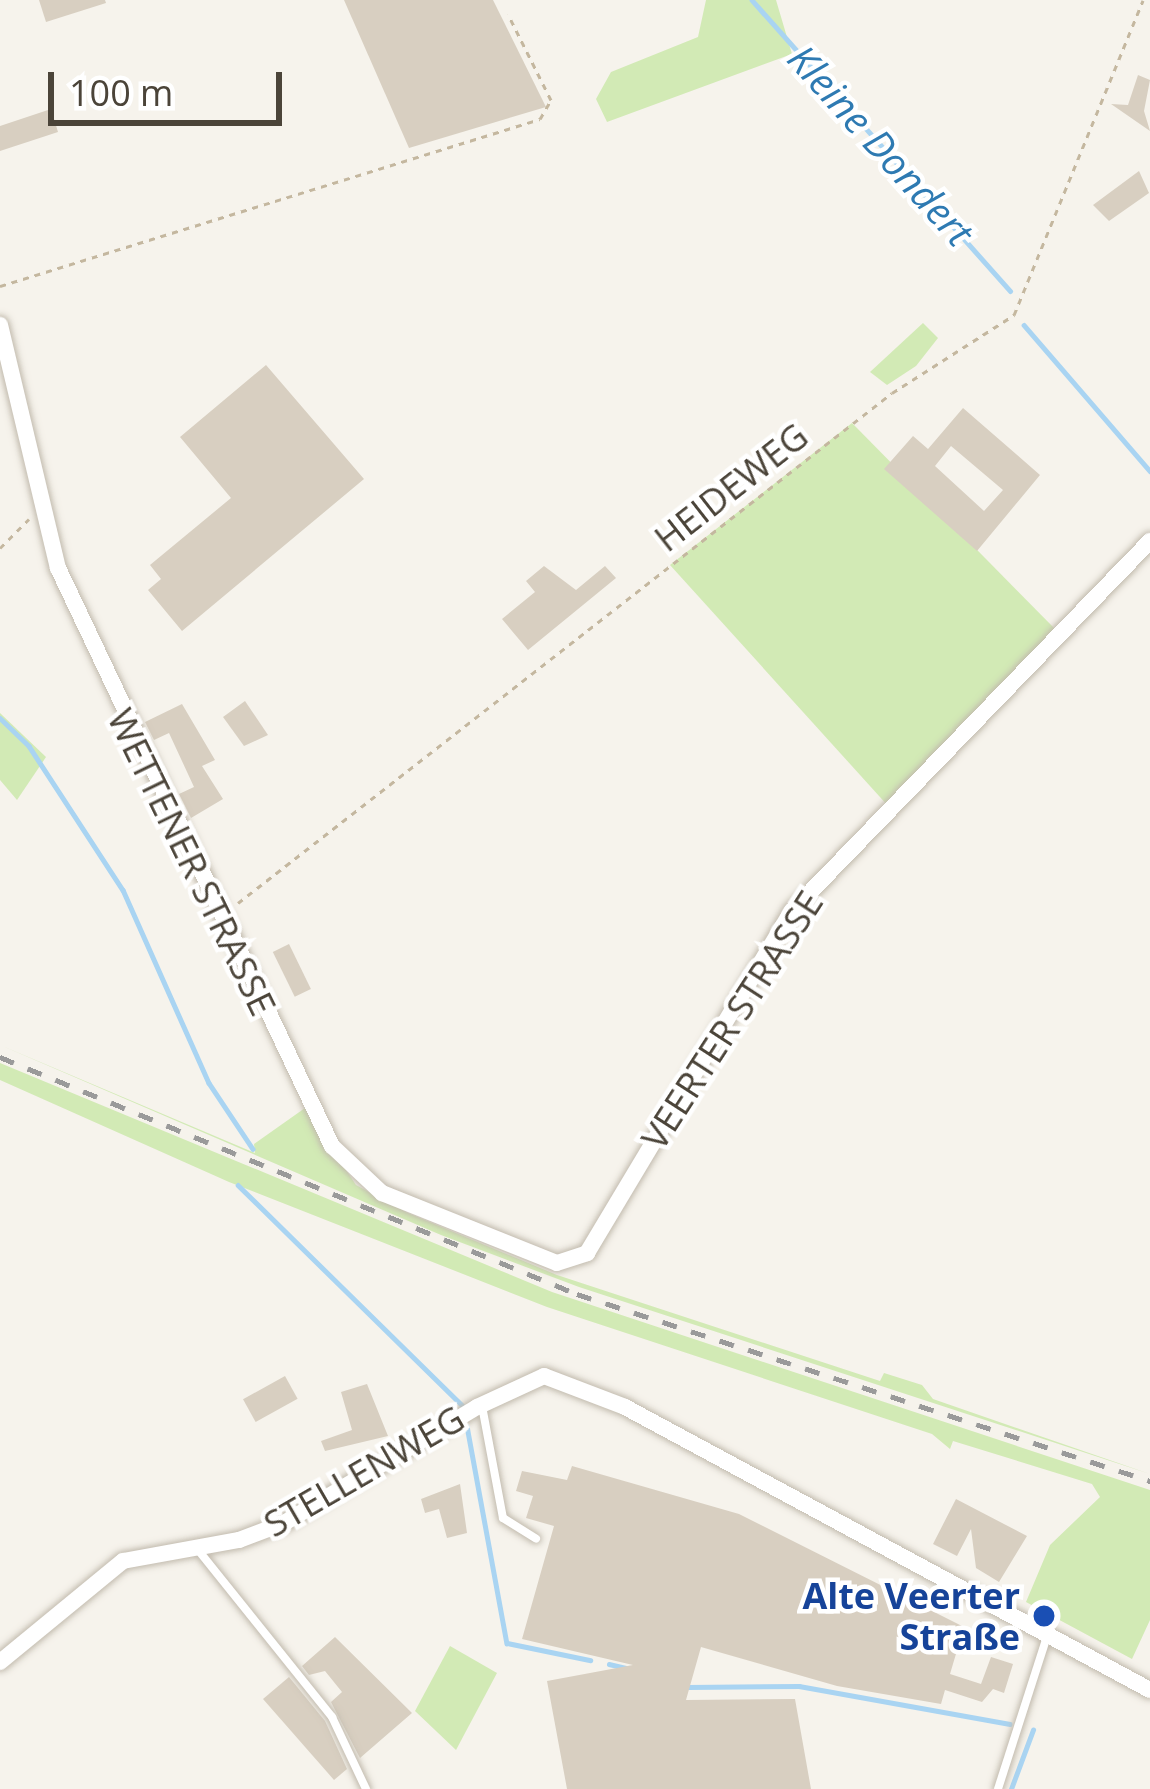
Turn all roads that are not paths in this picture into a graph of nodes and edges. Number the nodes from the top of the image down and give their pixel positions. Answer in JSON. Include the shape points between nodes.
{"nodes":[{"id":1,"x":0,"y":325,"type":"edge"},
{"id":2,"x":1150,"y":541,"type":"edge"},
{"id":3,"x":382,"y":1193,"type":"joint"},
{"id":4,"x":482,"y":1404,"type":"junction"},
{"id":5,"x":536,"y":1539,"type":"dead end"},
{"id":6,"x":195,"y":1544,"type":"junction"},
{"id":7,"x":1048,"y":1634,"type":"junction"},
{"id":8,"x":0,"y":1661,"type":"edge"},
{"id":9,"x":1150,"y":1690,"type":"edge"},
{"id":10,"x":366,"y":1789,"type":"edge"},
{"id":11,"x":998,"y":1789,"type":"edge"}],
"edges":[{"from":1,"to":3,"type":"street","name":"WETTENER STRASSE","via":[[38,509],[110,691],[332,1146]]},
{"from":2,"to":3,"type":"street","name":"VEERTER STRASSE","via":[[792,910],[586,1253],[557,1263]]},
{"from":4,"to":5,"type":"lane","via":[[503,1518]]},
{"from":4,"to":6,"type":"street","name":"STELLENWEG","via":[[284,1522]]},
{"from":4,"to":7,"type":"street","name":"STELLENWEG","via":[[544,1376],[625,1407]]},
{"from":6,"to":8,"type":"street","name":"STELLENWEG","via":[[123,1561]]},
{"from":6,"to":10,"type":"lane","via":[[332,1717]]},
{"from":7,"to":9,"type":"street"},
{"from":7,"to":11,"type":"lane"}]}
